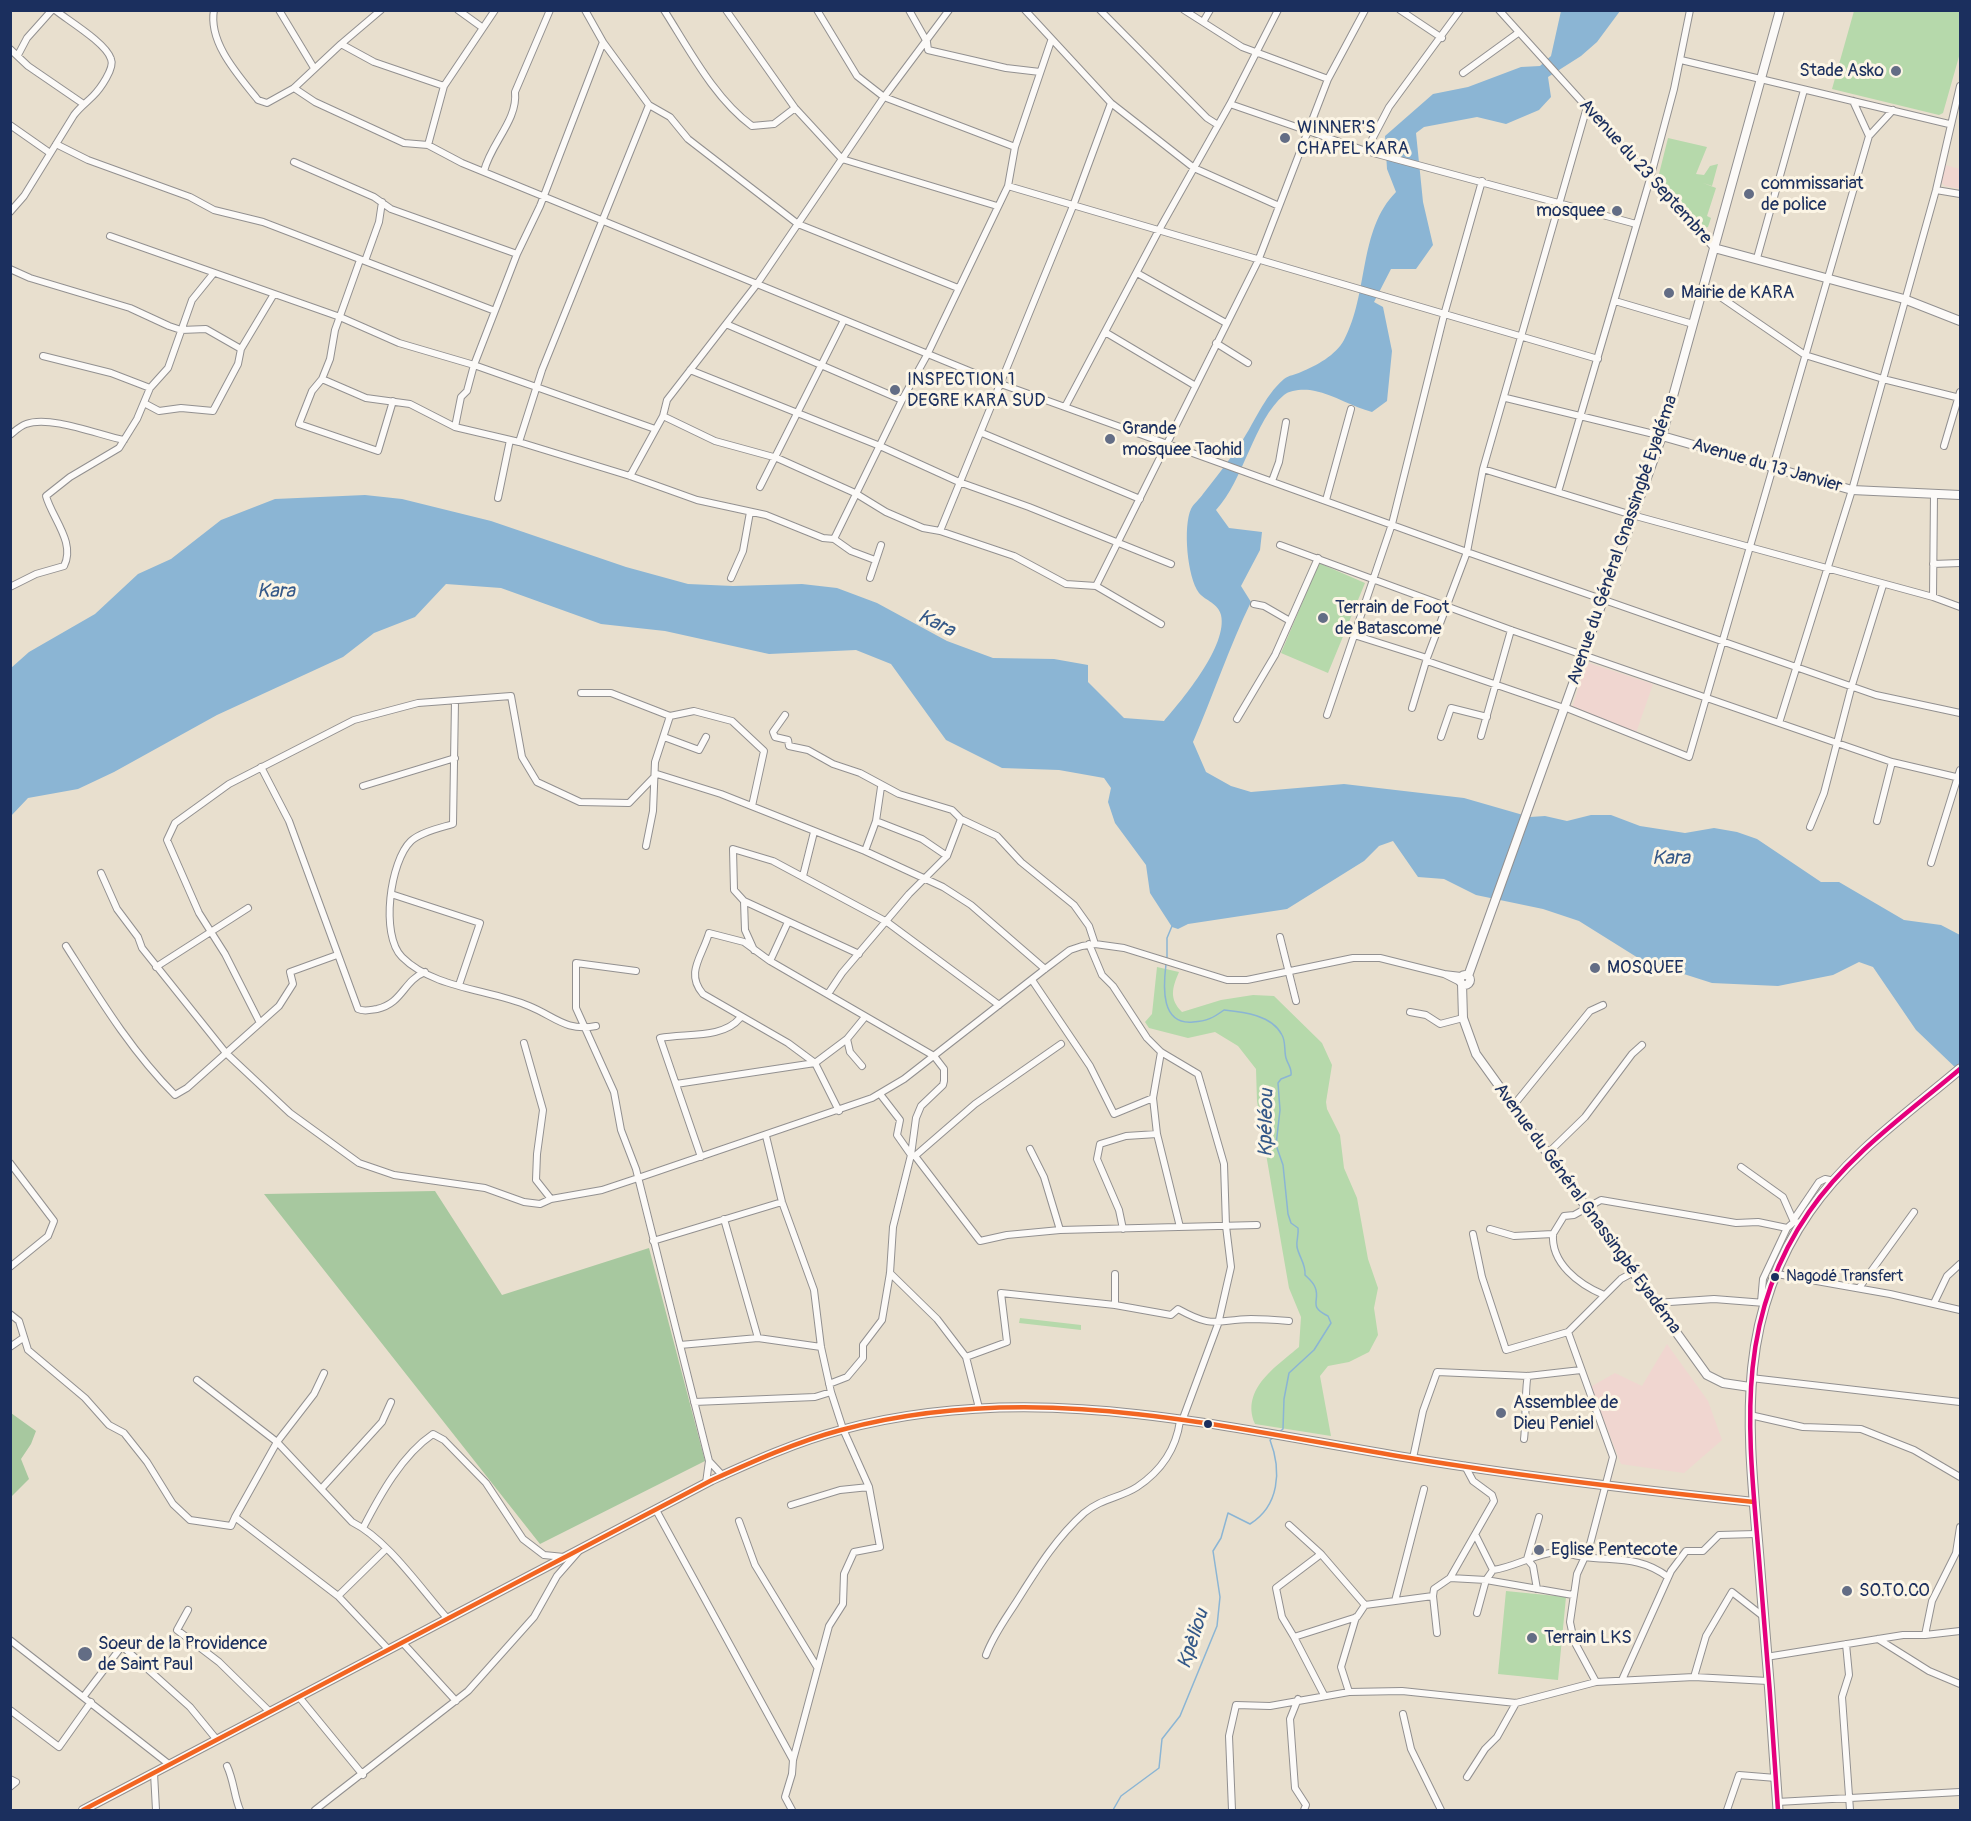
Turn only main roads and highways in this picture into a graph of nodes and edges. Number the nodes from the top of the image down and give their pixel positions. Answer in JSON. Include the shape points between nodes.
{"nodes":[{"id":1,"x":1780,"y":10,"type":"edge"},
{"id":2,"x":1714,"y":248,"type":"junction"},
{"id":3,"x":1960,"y":321,"type":"edge"},
{"id":4,"x":1662,"y":436,"type":"junction"},
{"id":5,"x":1960,"y":495,"type":"edge"},
{"id":6,"x":1957,"y":1072,"type":"edge"},
{"id":7,"x":1750,"y":1382,"type":"junction"},
{"id":8,"x":1754,"y":1502,"type":"junction"},
{"id":9,"x":1778,"y":1806,"type":"edge"},
{"id":10,"x":83,"y":1810,"type":"edge"}],
"edges":[{"from":1,"to":2,"type":"main road","name":"Avenue du Général Gnassingbé Eyadéma"},
{"from":2,"to":3,"type":"main road","name":"Avenue du 23 Septembre","via":[[1904,299]]},
{"from":2,"to":4,"type":"main road","name":"Avenue du Général Gnassingbé Eyadéma"},
{"from":4,"to":5,"type":"main road","name":"Avenue du 13 Janvier","via":[[1852,490]]},
{"from":4,"to":7,"type":"main road","name":"Avenue du Général Gnassingbé Eyadéma","via":[[1464,980],[1461,998],[1463,1018],[1476,1054],[1707,1375],[1723,1383]]},
{"from":6,"to":7,"type":"highway","via":[[1879,1137],[1796,1221],[1763,1302]]},
{"from":7,"to":8,"type":"highway"},
{"from":8,"to":9,"type":"highway"},
{"from":8,"to":10,"type":"main road","via":[[1465,1466],[1090,1408],[979,1408],[893,1418],[787,1447],[706,1483]]}]}
